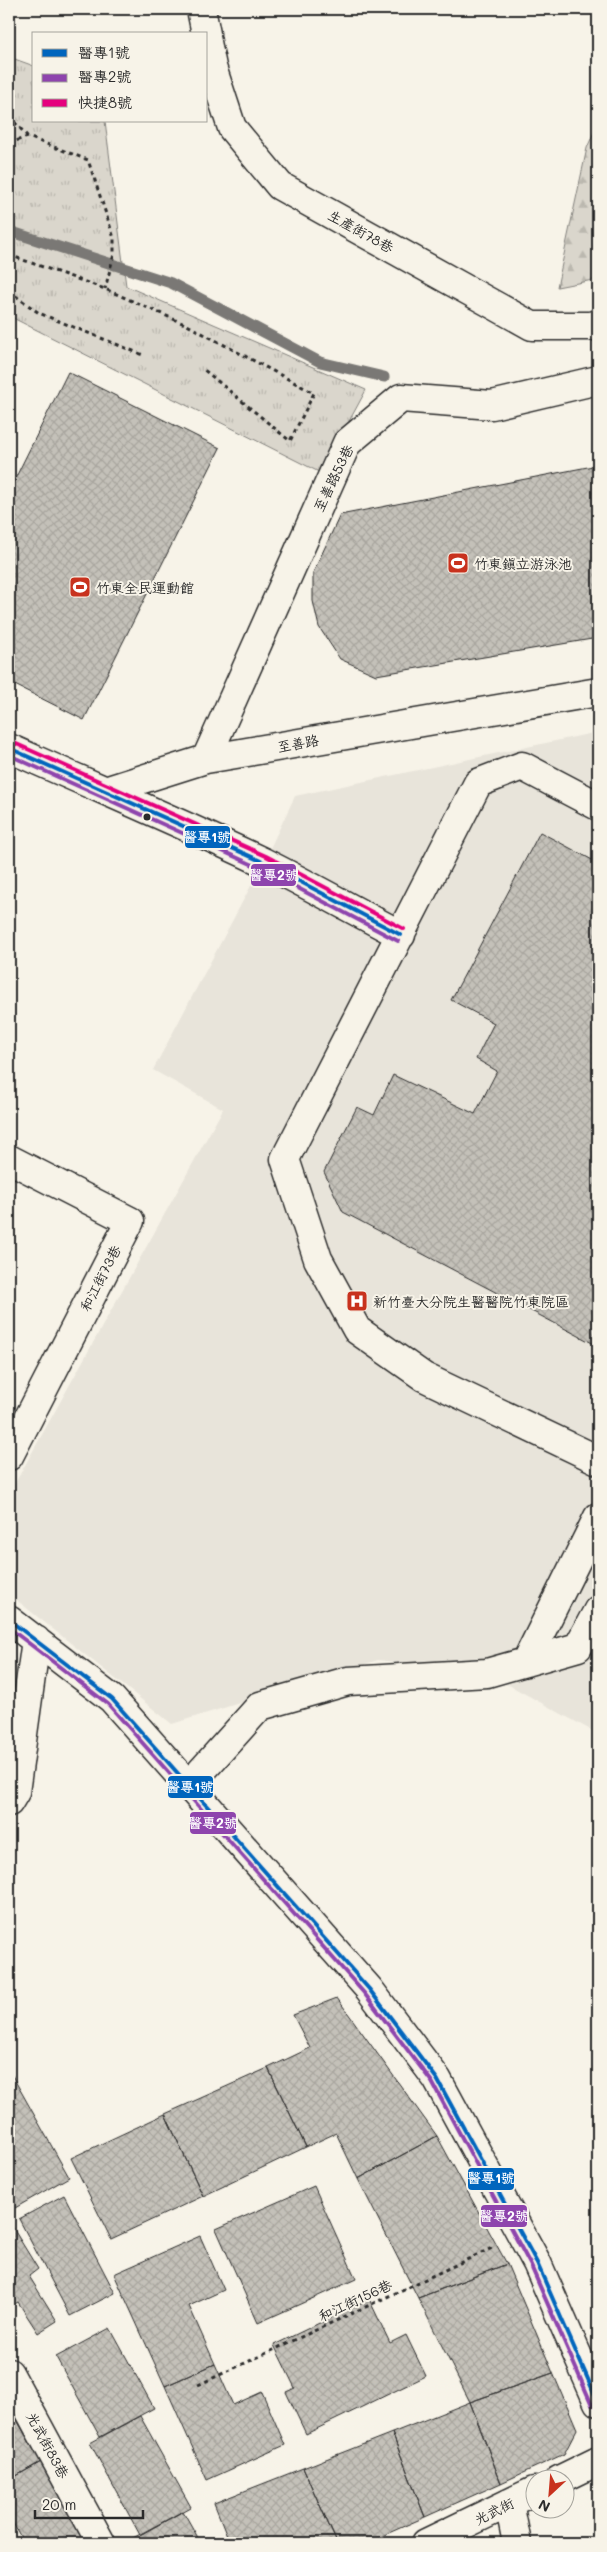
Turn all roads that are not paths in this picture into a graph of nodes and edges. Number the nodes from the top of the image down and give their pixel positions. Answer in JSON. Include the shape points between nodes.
{"nodes":[{"id":1,"x":201,"y":9,"type":"edge"},
{"id":2,"x":205,"y":32,"type":"edge"},
{"id":3,"x":208,"y":46,"type":"edge"},
{"id":4,"x":598,"y":324,"type":"edge"},
{"id":5,"x":598,"y":380,"type":"edge"},
{"id":6,"x":598,"y":692,"type":"edge"},
{"id":7,"x":9,"y":748,"type":"edge"},
{"id":8,"x":206,"y":759,"type":"junction"},
{"id":9,"x":108,"y":790,"type":"junction"},
{"id":10,"x":598,"y":806,"type":"edge"},
{"id":11,"x":401,"y":935,"type":"junction"},
{"id":12,"x":9,"y":1159,"type":"edge"},
{"id":13,"x":9,"y":1456,"type":"edge"},
{"id":14,"x":598,"y":1460,"type":"edge"},
{"id":15,"x":598,"y":1517,"type":"edge"},
{"id":16,"x":598,"y":1610,"type":"edge"},
{"id":17,"x":9,"y":1620,"type":"edge"},
{"id":18,"x":36,"y":1640,"type":"junction"},
{"id":19,"x":588,"y":1649,"type":"edge"},
{"id":20,"x":526,"y":1662,"type":"junction"},
{"id":21,"x":188,"y":1785,"type":"junction"},
{"id":22,"x":9,"y":1802,"type":"edge"},
{"id":23,"x":9,"y":2373,"type":"edge"},
{"id":24,"x":598,"y":2402,"type":"edge"},
{"id":25,"x":598,"y":2460,"type":"edge"},
{"id":26,"x":574,"y":2472,"type":"edge"},
{"id":27,"x":524,"y":2496,"type":"edge"},
{"id":28,"x":509,"y":2503,"type":"junction"},
{"id":29,"x":101,"y":2543,"type":"edge"},
{"id":30,"x":426,"y":2543,"type":"edge"},
{"id":31,"x":517,"y":2543,"type":"edge"}],
"edges":[{"from":1,"to":2,"type":"street","name":"生產街78巷"},
{"from":3,"to":4,"type":"street","name":"生產街78巷","via":[[232,128],[280,186],[532,326]]},
{"from":5,"to":8,"type":"street","name":"至善路53巷","via":[[492,405],[401,398],[347,443]]},
{"from":6,"to":8,"type":"street","name":"至善路"},
{"from":7,"to":9,"type":"street","via":[[78,780]]},
{"from":8,"to":9,"type":"street","name":"至善路"},
{"from":9,"to":11,"type":"street","via":[[263,863]]},
{"from":10,"to":11,"type":"street","via":[[522,766],[478,783]]},
{"from":11,"to":14,"type":"street","via":[[285,1159],[318,1259],[356,1330],[424,1377]]},
{"from":12,"to":13,"type":"street","name":"和江街73巷","via":[[130,1220]]},
{"from":15,"to":20,"type":"street"},
{"from":16,"to":19,"type":"street"},
{"from":17,"to":18,"type":"street"},
{"from":18,"to":21,"type":"street","via":[[112,1699]]},
{"from":18,"to":22,"type":"street","via":[[15,1792]]},
{"from":19,"to":20,"type":"street"},
{"from":20,"to":21,"type":"street","via":[[487,1673],[348,1681],[260,1706]]},
{"from":21,"to":24,"type":"street","via":[[381,2004],[437,2079],[537,2263]]},
{"from":23,"to":29,"type":"street","name":"光武街83巷"},
{"from":25,"to":26,"type":"street"},
{"from":27,"to":28,"type":"street","name":"光武街"},
{"from":28,"to":30,"type":"street","name":"光武街"},
{"from":28,"to":31,"type":"street"}]}
